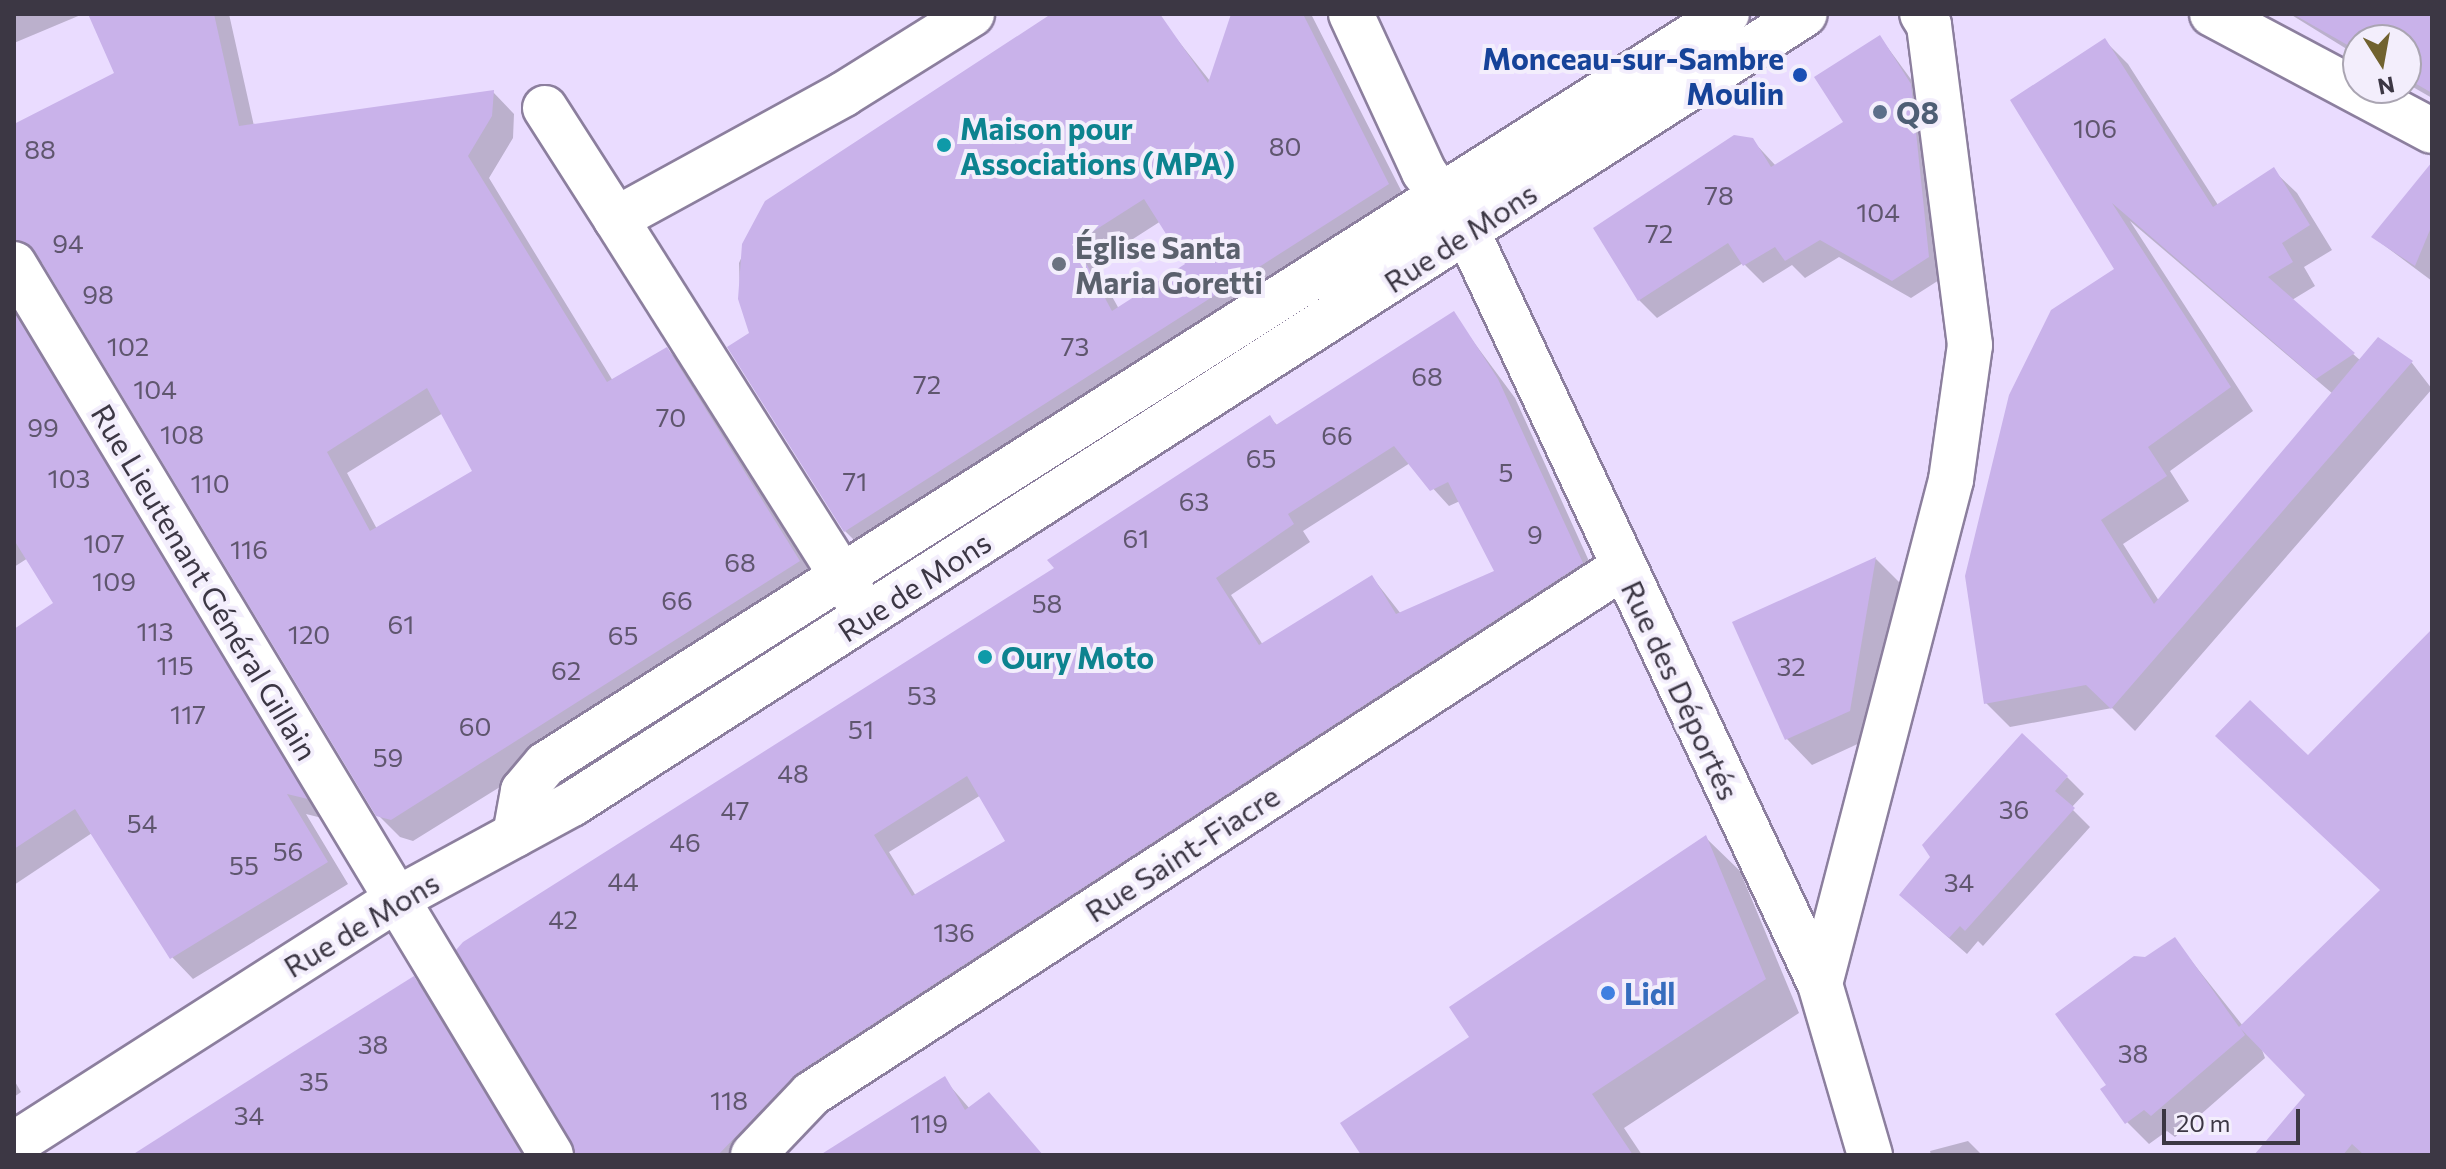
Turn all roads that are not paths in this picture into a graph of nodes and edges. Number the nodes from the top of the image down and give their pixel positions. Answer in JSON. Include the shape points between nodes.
{"nodes":[{"id":1,"x":972,"y":14,"type":"edge"},
{"id":2,"x":1351,"y":14,"type":"edge"},
{"id":3,"x":1727,"y":14,"type":"edge"},
{"id":4,"x":1805,"y":14,"type":"edge"},
{"id":5,"x":1922,"y":14,"type":"edge"},
{"id":6,"x":2212,"y":14,"type":"edge"},
{"id":7,"x":545,"y":108,"type":"dead end"},
{"id":8,"x":2432,"y":131,"type":"edge"},
{"id":9,"x":1439,"y":196,"type":"junction"},
{"id":10,"x":616,"y":219,"type":"junction"},
{"id":11,"x":1468,"y":233,"type":"junction"},
{"id":12,"x":14,"y":264,"type":"edge"},
{"id":13,"x":1623,"y":567,"type":"junction"},
{"id":14,"x":841,"y":576,"type":"junction"},
{"id":15,"x":867,"y":616,"type":"junction"},
{"id":16,"x":515,"y":835,"type":"junction"},
{"id":17,"x":395,"y":900,"type":"junction"},
{"id":18,"x":1820,"y":984,"type":"junction"},
{"id":19,"x":14,"y":1144,"type":"edge"},
{"id":20,"x":551,"y":1155,"type":"edge"},
{"id":21,"x":753,"y":1155,"type":"edge"},
{"id":22,"x":1870,"y":1155,"type":"edge"}],
"edges":[{"from":1,"to":10,"type":"street","via":[[844,94]]},
{"from":2,"to":9,"type":"street","name":"Rue des Déportés"},
{"from":3,"to":9,"type":"street"},
{"from":4,"to":11,"type":"street","name":"Rue de Mons"},
{"from":5,"to":18,"type":"street","via":[[1929,25],[1970,345],[1951,480]]},
{"from":6,"to":8,"type":"street"},
{"from":7,"to":10,"type":"street"},
{"from":9,"to":11,"type":"street","name":"Rue des Déportés"},
{"from":9,"to":14,"type":"street"},
{"from":10,"to":14,"type":"street"},
{"from":11,"to":13,"type":"street","name":"Rue des Déportés"},
{"from":11,"to":15,"type":"street","name":"Rue de Mons"},
{"from":12,"to":17,"type":"street","name":"Rue Lieutenant Général Gillain"},
{"from":13,"to":18,"type":"street","name":"Rue des Déportés"},
{"from":13,"to":21,"type":"street","name":"Rue Saint-Fiacre","via":[[811,1094]]},
{"from":14,"to":15,"type":"street"},
{"from":14,"to":16,"type":"street","via":[[546,764],[523,791]]},
{"from":15,"to":16,"type":"street","name":"Rue de Mons"},
{"from":16,"to":17,"type":"street","name":"Rue de Mons"},
{"from":17,"to":19,"type":"street","name":"Rue de Mons"},
{"from":17,"to":20,"type":"street","name":"Rue Lieutenant Général Gillain"},
{"from":18,"to":22,"type":"street","name":"Rue des Déportés"}]}
